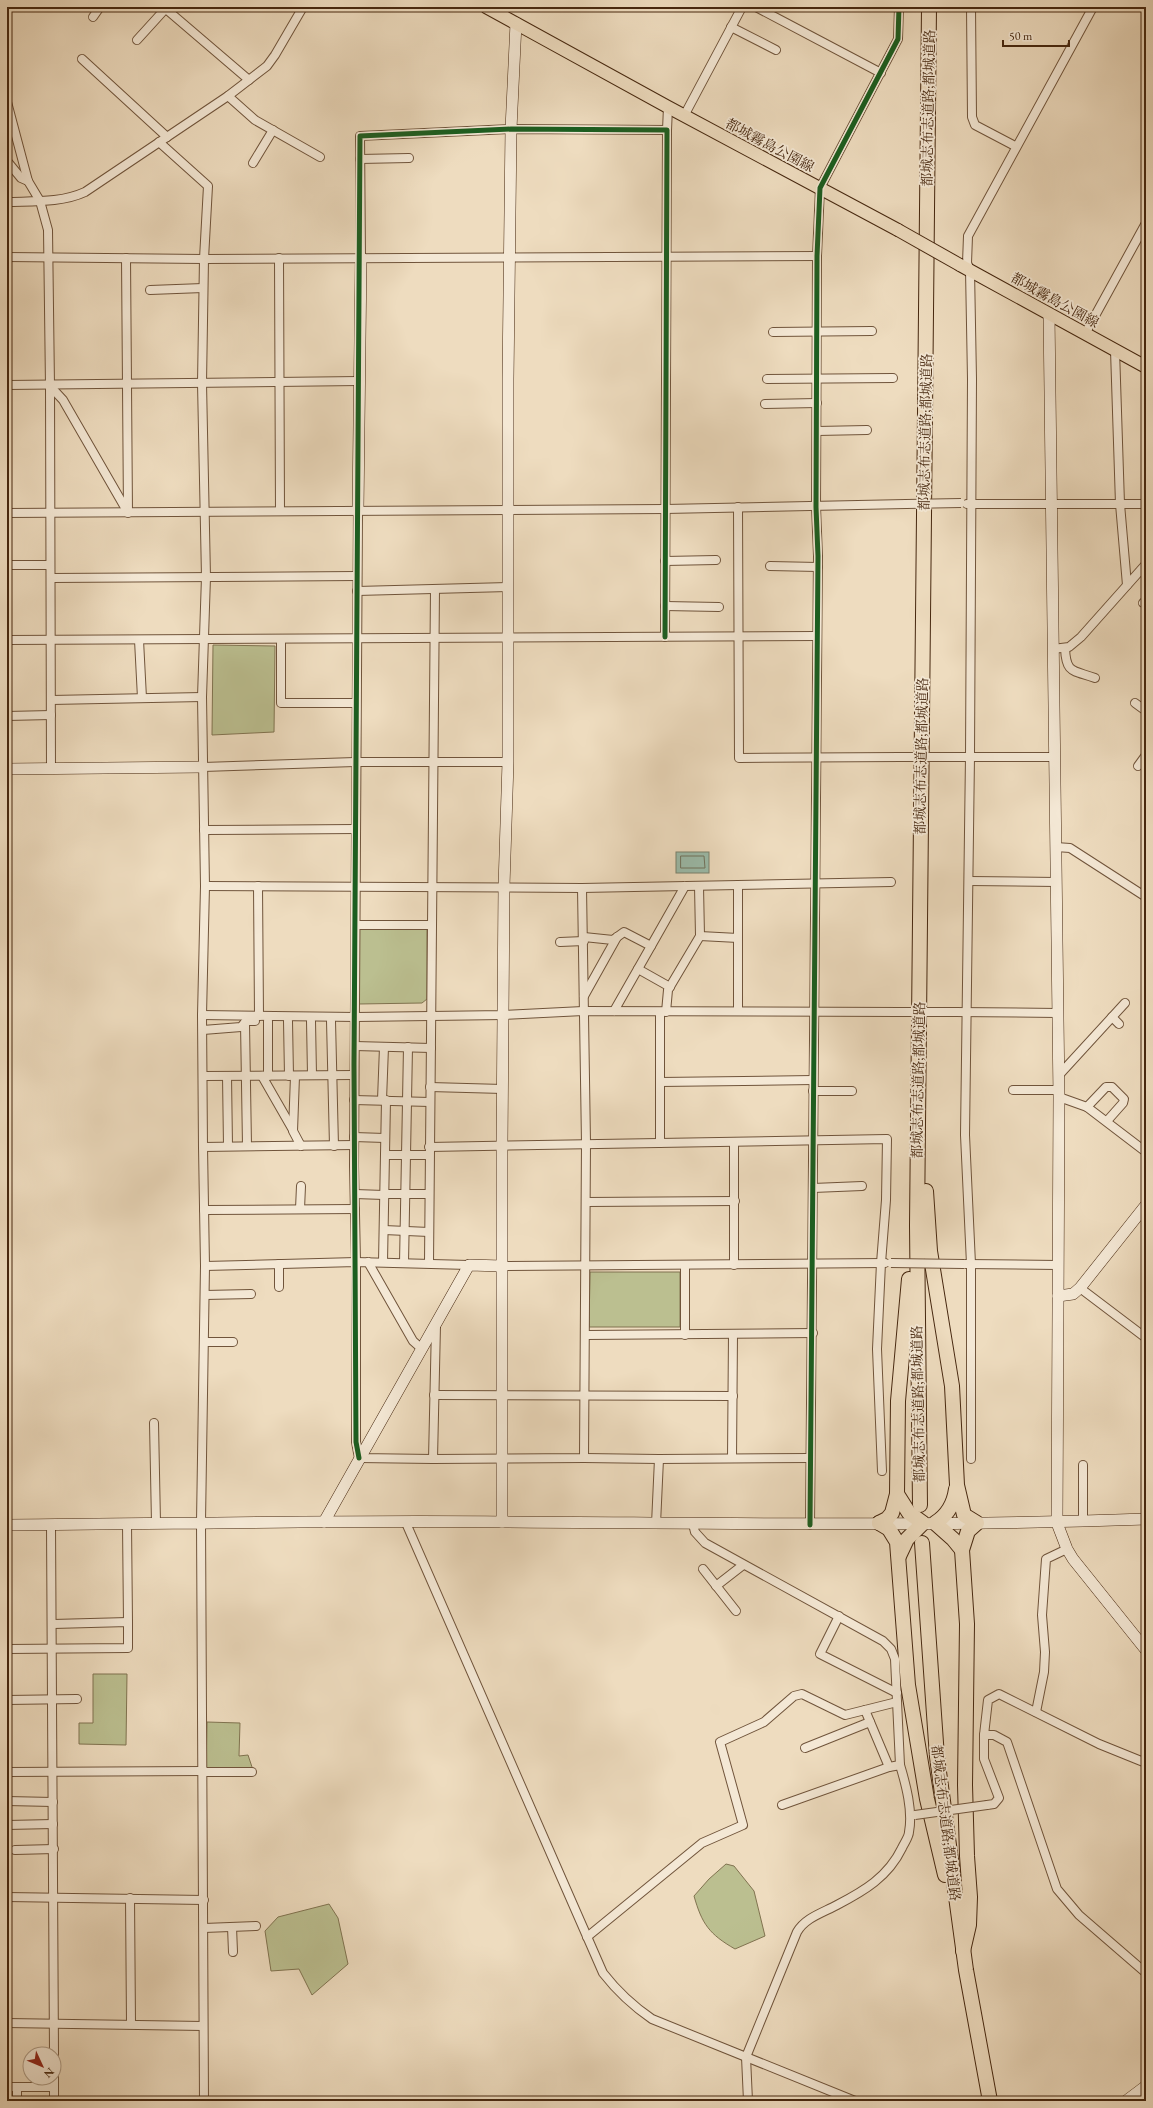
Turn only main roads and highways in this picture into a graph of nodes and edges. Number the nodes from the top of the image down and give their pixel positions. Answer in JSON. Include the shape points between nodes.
{"nodes":[{"id":1,"x":486,"y":7,"type":"edge"},
{"id":2,"x":929,"y":7,"type":"edge"},
{"id":3,"x":1146,"y":367,"type":"edge"},
{"id":4,"x":919,"y":1051,"type":"junction"},
{"id":5,"x":957,"y":1485,"type":"junction"},
{"id":6,"x":897,"y":1494,"type":"junction"},
{"id":7,"x":920,"y":1505,"type":"dead end"},
{"id":8,"x":929,"y":1523,"type":"junction"},
{"id":9,"x":922,"y":1543,"type":"dead end"},
{"id":10,"x":962,"y":1550,"type":"junction"},
{"id":11,"x":899,"y":1556,"type":"junction"},
{"id":12,"x":963,"y":1951,"type":"junction"},
{"id":13,"x":990,"y":2101,"type":"edge"}],
"edges":[{"from":1,"to":3,"type":"main road","name":"都城霧島公園線","bridge":true},
{"from":2,"to":4,"type":"highway","name":"都城志布志道路;都城道路"},
{"from":4,"to":5,"type":"highway","via":[[930,1251],[952,1386]]},
{"from":4,"to":6,"type":"highway","via":[[910,1274],[898,1401]]},
{"from":4,"to":7,"type":"highway","name":"都城志布志道路;都城道路","via":[[917,1313]]},
{"from":5,"to":8,"type":"highway","via":[[950,1508],[942,1519]]},
{"from":5,"to":10,"type":"highway","via":[[964,1515],[977,1523],[968,1531]]},
{"from":6,"to":8,"type":"highway","via":[[909,1513]]},
{"from":6,"to":11,"type":"highway","via":[[892,1513],[879,1523],[894,1535]]},
{"from":8,"to":10,"type":"highway","via":[[953,1539]]},
{"from":8,"to":11,"type":"highway","via":[[907,1539]]},
{"from":9,"to":12,"type":"highway","name":"都城志布志道路;都城道路","via":[[936,1744]]},
{"from":10,"to":12,"type":"highway","via":[[968,1656],[965,1785],[970,1896],[969,1925]]},
{"from":11,"to":12,"type":"highway","via":[[908,1685],[916,1736],[927,1799]]},
{"from":12,"to":13,"type":"highway","name":"都城志布志道路;都城道路"}]}
